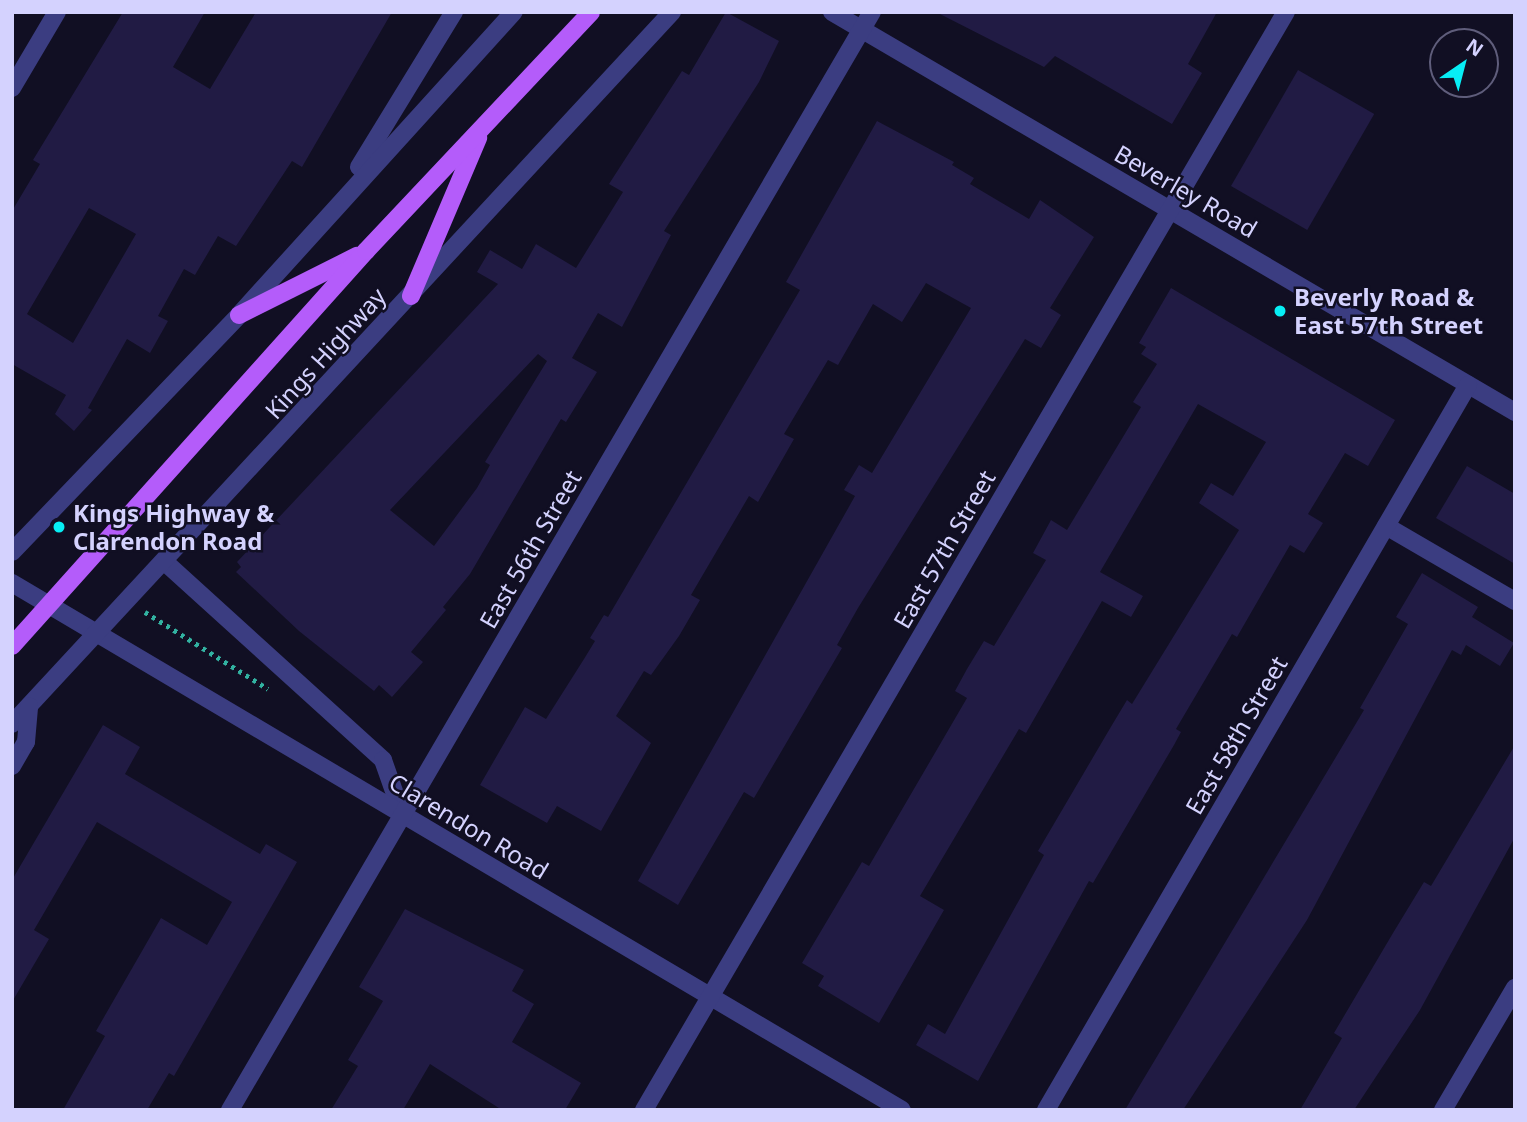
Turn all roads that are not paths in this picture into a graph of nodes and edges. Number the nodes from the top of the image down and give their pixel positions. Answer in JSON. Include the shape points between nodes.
{"nodes":[{"id":1,"x":57,"y":12,"type":"edge"},
{"id":2,"x":454,"y":12,"type":"edge"},
{"id":3,"x":514,"y":12,"type":"edge"},
{"id":4,"x":591,"y":12,"type":"edge"},
{"id":5,"x":671,"y":12,"type":"edge"},
{"id":6,"x":832,"y":12,"type":"edge"},
{"id":7,"x":872,"y":12,"type":"edge"},
{"id":8,"x":1286,"y":12,"type":"edge"},
{"id":9,"x":862,"y":30,"type":"junction"},
{"id":10,"x":12,"y":88,"type":"edge"},
{"id":11,"x":483,"y":127,"type":"junction"},
{"id":12,"x":340,"y":200,"type":"junction"},
{"id":13,"x":1170,"y":211,"type":"junction"},
{"id":14,"x":366,"y":251,"type":"junction"},
{"id":15,"x":411,"y":296,"type":"junction"},
{"id":16,"x":239,"y":315,"type":"junction"},
{"id":17,"x":1468,"y":385,"type":"junction"},
{"id":18,"x":1515,"y":412,"type":"edge"},
{"id":19,"x":1386,"y":526,"type":"junction"},
{"id":20,"x":12,"y":552,"type":"edge"},
{"id":21,"x":166,"y":563,"type":"junction"},
{"id":22,"x":12,"y":583,"type":"edge"},
{"id":23,"x":1515,"y":601,"type":"edge"},
{"id":24,"x":49,"y":606,"type":"junction"},
{"id":25,"x":96,"y":633,"type":"junction"},
{"id":26,"x":12,"y":646,"type":"edge"},
{"id":27,"x":29,"y":706,"type":"junction"},
{"id":28,"x":12,"y":724,"type":"edge"},
{"id":29,"x":12,"y":766,"type":"edge"},
{"id":30,"x":402,"y":814,"type":"junction"},
{"id":31,"x":1515,"y":988,"type":"edge"},
{"id":32,"x":710,"y":996,"type":"junction"},
{"id":33,"x":230,"y":1110,"type":"edge"},
{"id":34,"x":644,"y":1110,"type":"edge"},
{"id":35,"x":902,"y":1110,"type":"edge"},
{"id":36,"x":1046,"y":1110,"type":"edge"},
{"id":37,"x":1443,"y":1110,"type":"edge"}],
"edges":[{"from":1,"to":10,"type":"street"},
{"from":2,"to":12,"type":"street"},
{"from":3,"to":12,"type":"street"},
{"from":4,"to":11,"type":"main road","name":"Kings Highway"},
{"from":5,"to":15,"type":"street","name":"Kings Highway"},
{"from":6,"to":9,"type":"street","name":"Beverley Road"},
{"from":7,"to":9,"type":"street","name":"East 56th Street"},
{"from":8,"to":13,"type":"street","name":"East 57th Street"},
{"from":9,"to":13,"type":"street","name":"Beverley Road"},
{"from":9,"to":30,"type":"street","name":"East 56th Street"},
{"from":11,"to":14,"type":"main road","name":"Kings Highway"},
{"from":11,"to":15,"type":"main road"},
{"from":12,"to":16,"type":"street"},
{"from":13,"to":17,"type":"street","name":"Beverley Road"},
{"from":13,"to":32,"type":"street","name":"East 57th Street"},
{"from":14,"to":16,"type":"main road"},
{"from":14,"to":24,"type":"main road","name":"Kings Highway"},
{"from":15,"to":21,"type":"street","name":"Kings Highway"},
{"from":16,"to":20,"type":"street"},
{"from":17,"to":18,"type":"street","name":"Beverley Road"},
{"from":17,"to":19,"type":"street","name":"East 58th Street"},
{"from":19,"to":23,"type":"street"},
{"from":19,"to":36,"type":"street","name":"East 58th Street"},
{"from":21,"to":25,"type":"street","name":"Kings Highway"},
{"from":21,"to":30,"type":"street","via":[[383,760]]},
{"from":22,"to":24,"type":"street","name":"Clarendon Road"},
{"from":24,"to":25,"type":"street","name":"Clarendon Road"},
{"from":24,"to":26,"type":"main road","name":"Kings Highway"},
{"from":25,"to":27,"type":"street","name":"Kings Highway"},
{"from":25,"to":30,"type":"street","name":"Clarendon Road"},
{"from":27,"to":28,"type":"street","name":"Kings Highway"},
{"from":27,"to":29,"type":"street","via":[[26,742]]},
{"from":30,"to":32,"type":"street","name":"Clarendon Road"},
{"from":30,"to":33,"type":"street","name":"East 56th Street"},
{"from":31,"to":37,"type":"street"},
{"from":32,"to":34,"type":"street","name":"East 57th Street"},
{"from":32,"to":35,"type":"street","name":"Clarendon Road"}]}
